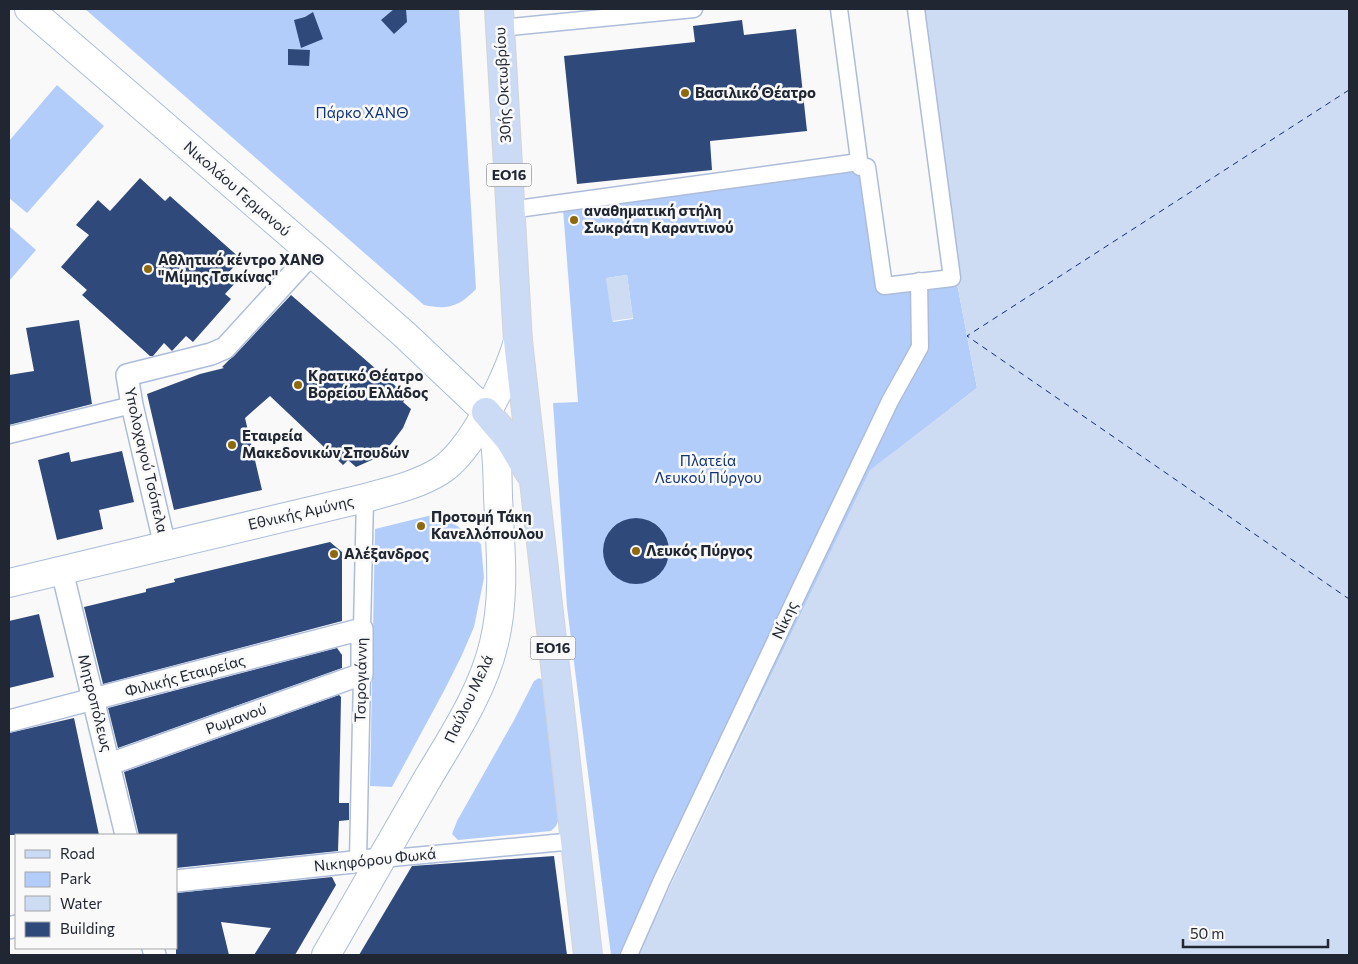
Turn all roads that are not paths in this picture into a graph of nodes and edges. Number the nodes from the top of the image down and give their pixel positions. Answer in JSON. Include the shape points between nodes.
{"nodes":[{"id":1,"x":29,"y":9,"type":"edge"},
{"id":2,"x":694,"y":9,"type":"edge"},
{"id":3,"x":839,"y":9,"type":"edge"},
{"id":4,"x":916,"y":9,"type":"edge"},
{"id":5,"x":500,"y":18,"type":"edge"},
{"id":6,"x":859,"y":162,"type":"junction"},
{"id":7,"x":510,"y":210,"type":"junction"},
{"id":8,"x":312,"y":253,"type":"junction"},
{"id":9,"x":919,"y":281,"type":"junction"},
{"id":10,"x":518,"y":341,"type":"junction"},
{"id":11,"x":132,"y":404,"type":"junction"},
{"id":12,"x":486,"y":412,"type":"junction"},
{"id":13,"x":9,"y":435,"type":"edge"},
{"id":14,"x":534,"y":482,"type":"junction"},
{"id":15,"x":365,"y":498,"type":"junction"},
{"id":16,"x":164,"y":546,"type":"junction"},
{"id":17,"x":62,"y":571,"type":"junction"},
{"id":18,"x":9,"y":583,"type":"edge"},
{"id":19,"x":362,"y":629,"type":"junction"},
{"id":20,"x":362,"y":674,"type":"junction"},
{"id":21,"x":94,"y":700,"type":"junction"},
{"id":22,"x":9,"y":721,"type":"edge"},
{"id":23,"x":110,"y":764,"type":"junction"},
{"id":24,"x":126,"y":834,"type":"edge"},
{"id":25,"x":575,"y":841,"type":"junction"},
{"id":26,"x":370,"y":860,"type":"junction"},
{"id":27,"x":178,"y":881,"type":"edge"},
{"id":28,"x":326,"y":955,"type":"edge"},
{"id":29,"x":588,"y":955,"type":"edge"},
{"id":30,"x":629,"y":955,"type":"edge"}],
"edges":[{"from":1,"to":8,"type":"main road","name":"Νικολάου Γερμανού"},
{"from":2,"to":5,"type":"street"},
{"from":3,"to":6,"type":"street"},
{"from":4,"to":9,"type":"street","via":[[952,278]]},
{"from":5,"to":7,"type":"main road","name":"30ής Οκτωβρίου","number":"ΕΟ16"},
{"from":6,"to":7,"type":"street"},
{"from":6,"to":9,"type":"street","via":[[860,167],[868,166],[884,286]]},
{"from":7,"to":10,"type":"main road","name":"30ής Οκτωβρίου","number":"ΕΟ16"},
{"from":8,"to":11,"type":"street","name":"Υπολοχαγού Τσόπελα","via":[[225,348],[127,375]]},
{"from":8,"to":12,"type":"main road","name":"Νικολάου Γερμανού"},
{"from":9,"to":30,"type":"street","name":"Νίκης","via":[[920,347],[890,401],[802,584]]},
{"from":10,"to":12,"type":"main road","name":"Εθνικής Αμύνης"},
{"from":10,"to":14,"type":"main road","number":"ΕΟ16"},
{"from":11,"to":13,"type":"street"},
{"from":11,"to":16,"type":"street","name":"Υπολοχαγού Τσόπελα"},
{"from":12,"to":14,"type":"main road","via":[[514,447]]},
{"from":12,"to":15,"type":"main road","name":"Εθνικής Αμύνης","via":[[462,451],[441,471],[410,485]]},
{"from":12,"to":26,"type":"main road","name":"Παύλου Μελά","via":[[493,432],[501,554],[501,602],[495,642],[464,714]]},
{"from":14,"to":25,"type":"main road","number":"ΕΟ16"},
{"from":15,"to":16,"type":"main road","name":"Εθνικής Αμύνης"},
{"from":15,"to":19,"type":"street","name":"Τσιρογιάννη"},
{"from":16,"to":17,"type":"main road","name":"Εθνικής Αμύνης"},
{"from":17,"to":18,"type":"main road","name":"Εθνικής Αμύνης"},
{"from":17,"to":21,"type":"street","name":"Μητροπόλεως"},
{"from":19,"to":20,"type":"street","name":"Τσιρογιάννη"},
{"from":19,"to":21,"type":"street","name":"Φιλικής Εταιρείας"},
{"from":20,"to":23,"type":"street","name":"Ρωμανού"},
{"from":20,"to":26,"type":"street","name":"Τσιρογιάννη"},
{"from":21,"to":22,"type":"street","name":"Φιλικής Εταιρείας"},
{"from":21,"to":23,"type":"street","name":"Μητροπόλεως"},
{"from":23,"to":24,"type":"street","name":"Μητροπόλεως"},
{"from":25,"to":26,"type":"street","name":"Νικηφόρου Φωκά"},
{"from":25,"to":29,"type":"main road","number":"ΕΟ16"},
{"from":26,"to":27,"type":"street","name":"Νικηφόρου Φωκά"},
{"from":26,"to":28,"type":"main road","name":"Παύλου Μελά"}]}
